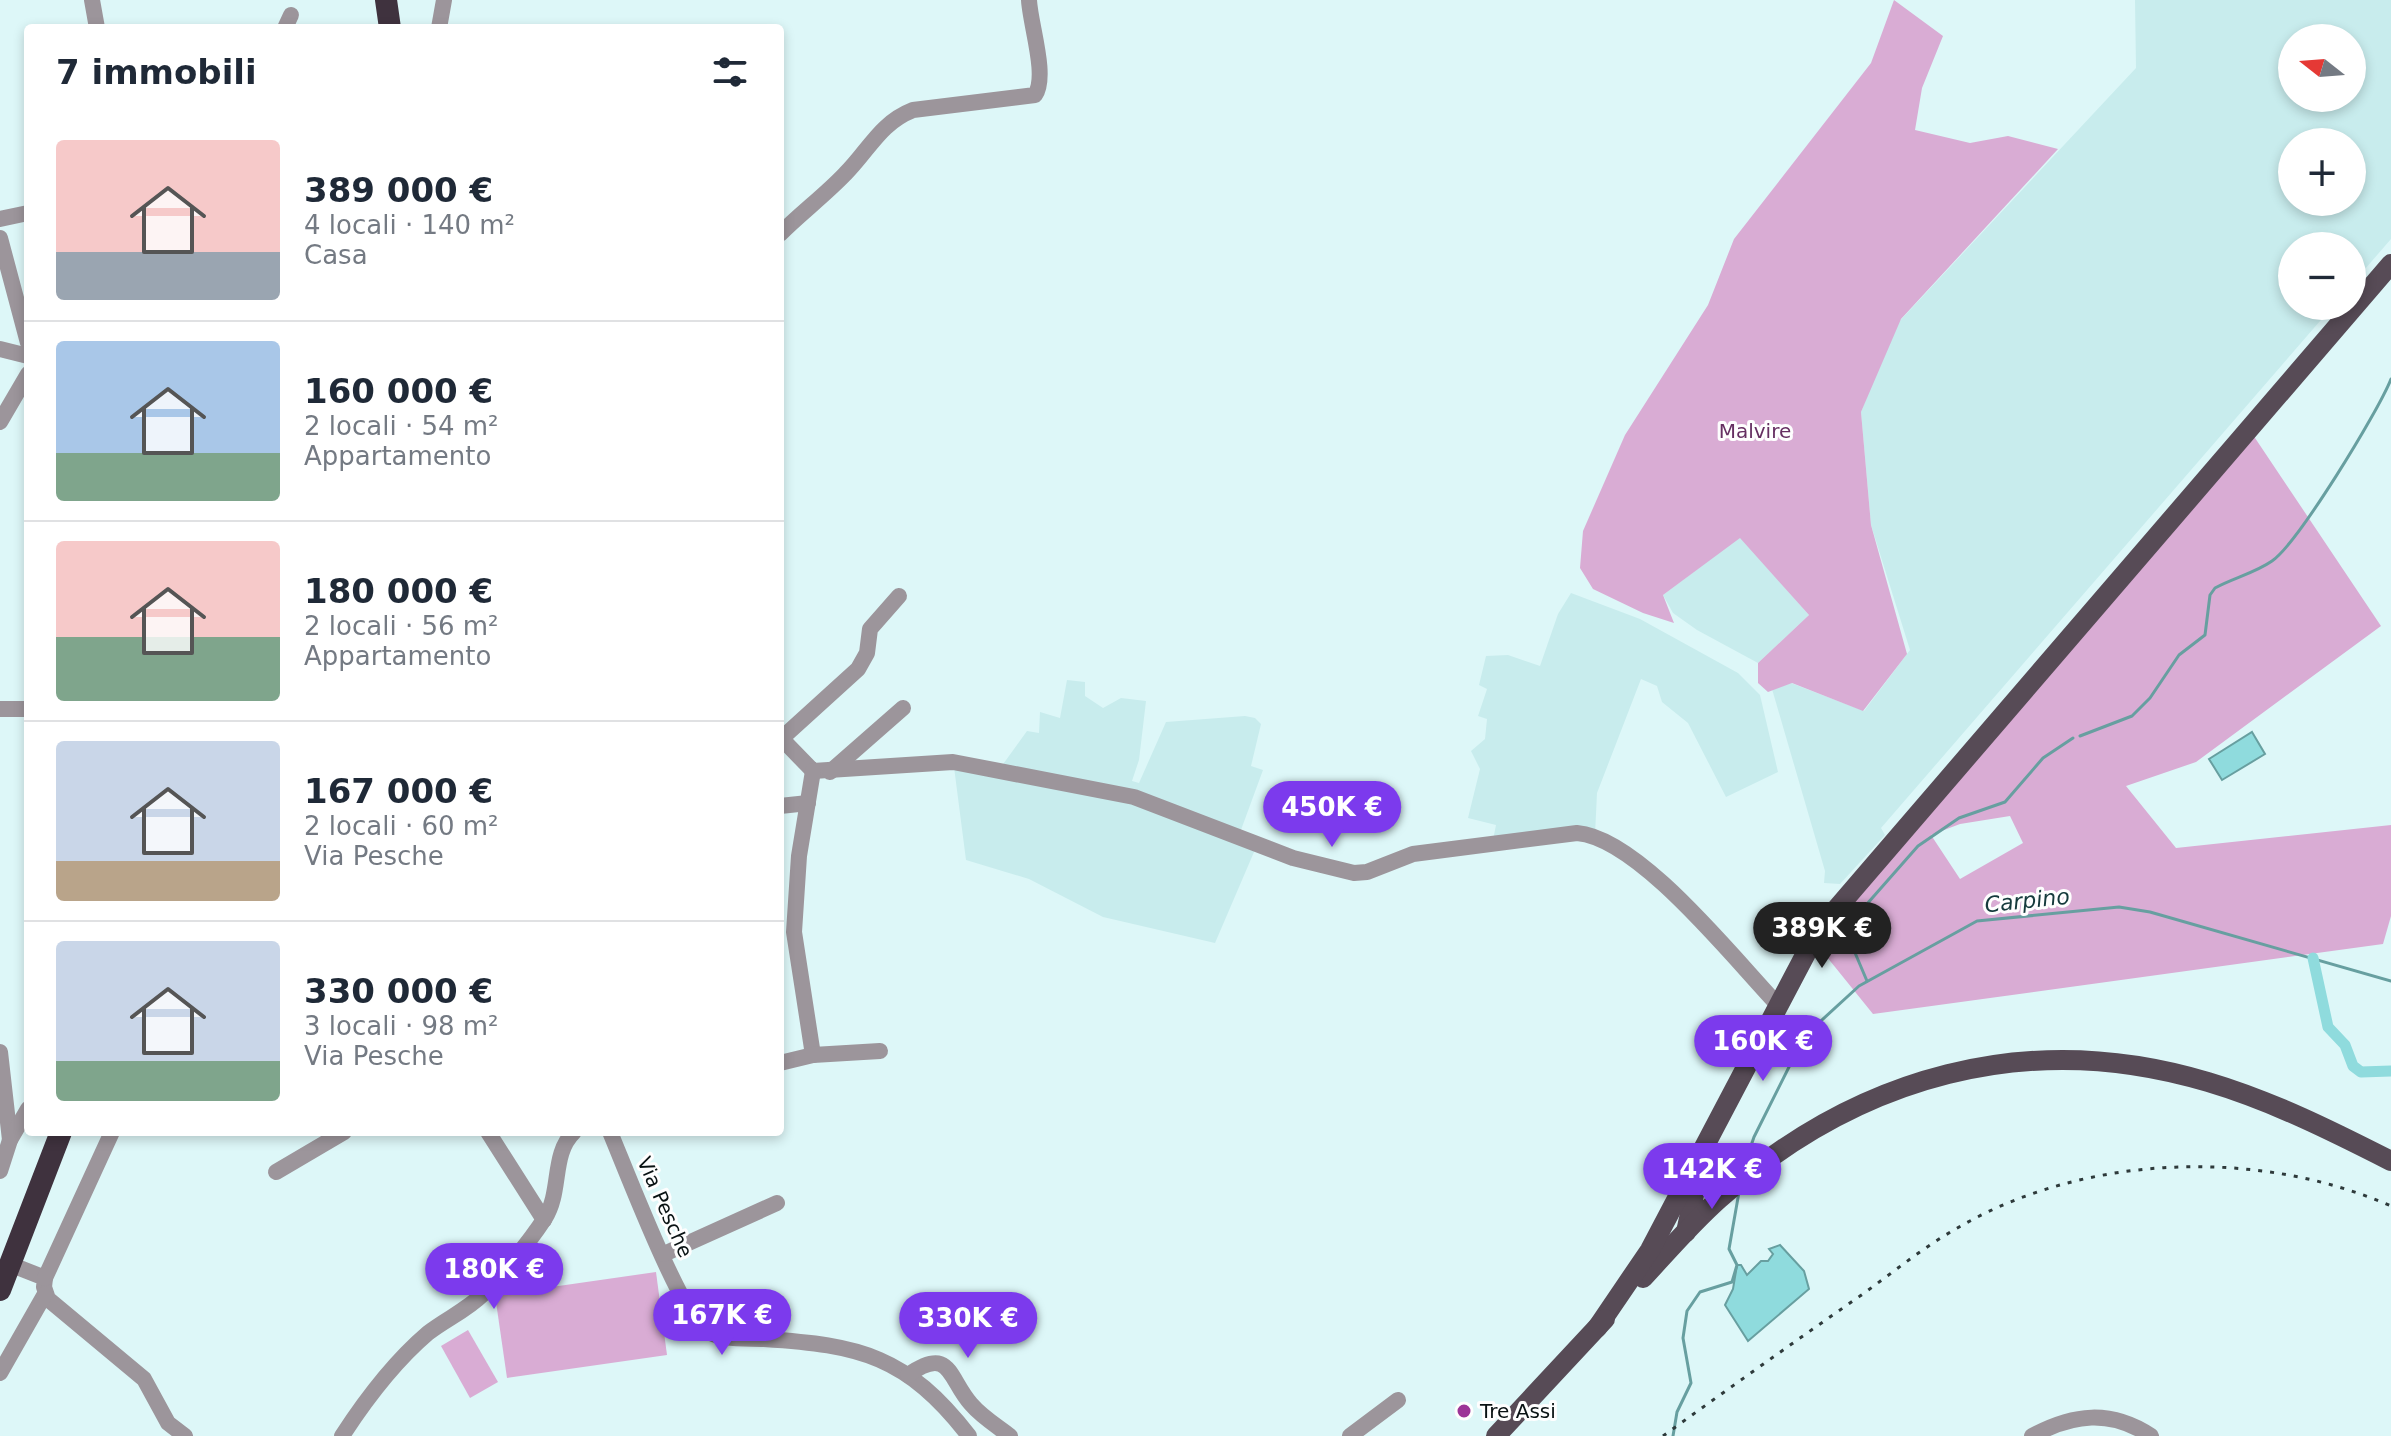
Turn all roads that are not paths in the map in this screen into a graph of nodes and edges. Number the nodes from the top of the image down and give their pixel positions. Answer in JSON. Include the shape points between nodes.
{"nodes":[{"id":1,"x":92,"y":0,"type":"edge"},
{"id":2,"x":384,"y":0,"type":"edge"},
{"id":3,"x":444,"y":0,"type":"edge"},
{"id":4,"x":1029,"y":0,"type":"edge"},
{"id":5,"x":99,"y":24,"type":"edge"},
{"id":6,"x":380,"y":24,"type":"edge"},
{"id":7,"x":389,"y":24,"type":"edge"},
{"id":8,"x":440,"y":24,"type":"edge"},
{"id":9,"x":24,"y":214,"type":"edge"},
{"id":10,"x":0,"y":219,"type":"edge"},
{"id":11,"x":784,"y":230,"type":"edge"},
{"id":12,"x":0,"y":238,"type":"edge"},
{"id":13,"x":2391,"y":264,"type":"edge"},
{"id":14,"x":24,"y":328,"type":"edge"},
{"id":15,"x":0,"y":349,"type":"edge"},
{"id":16,"x":24,"y":355,"type":"edge"},
{"id":17,"x":24,"y":381,"type":"edge"},
{"id":18,"x":0,"y":422,"type":"edge"},
{"id":19,"x":899,"y":596,"type":"dead end"},
{"id":20,"x":903,"y":708,"type":"dead end"},
{"id":21,"x":0,"y":709,"type":"edge"},
{"id":22,"x":24,"y":709,"type":"edge"},
{"id":23,"x":784,"y":735,"type":"edge"},
{"id":24,"x":784,"y":740,"type":"edge"},
{"id":25,"x":822,"y":772,"type":"junction"},
{"id":26,"x":808,"y":803,"type":"junction"},
{"id":27,"x":784,"y":806,"type":"edge"},
{"id":28,"x":1778,"y":1005,"type":"junction"},
{"id":29,"x":880,"y":1051,"type":"dead end"},
{"id":30,"x":0,"y":1052,"type":"edge"},
{"id":31,"x":813,"y":1055,"type":"junction"},
{"id":32,"x":784,"y":1062,"type":"edge"},
{"id":33,"x":24,"y":1116,"type":"edge"},
{"id":34,"x":59,"y":1136,"type":"edge"},
{"id":35,"x":110,"y":1136,"type":"edge"},
{"id":36,"x":337,"y":1136,"type":"edge"},
{"id":37,"x":491,"y":1136,"type":"edge"},
{"id":38,"x":572,"y":1136,"type":"edge"},
{"id":39,"x":612,"y":1136,"type":"edge"},
{"id":40,"x":10,"y":1140,"type":"junction"},
{"id":41,"x":1709,"y":1141,"type":"junction"},
{"id":42,"x":2391,"y":1161,"type":"edge"},
{"id":43,"x":0,"y":1171,"type":"edge"},
{"id":44,"x":276,"y":1172,"type":"dead end"},
{"id":45,"x":1695,"y":1184,"type":"junction"},
{"id":46,"x":1719,"y":1199,"type":"junction"},
{"id":47,"x":777,"y":1203,"type":"dead end"},
{"id":48,"x":1667,"y":1214,"type":"junction"},
{"id":49,"x":544,"y":1220,"type":"junction"},
{"id":50,"x":1686,"y":1232,"type":"junction"},
{"id":51,"x":664,"y":1254,"type":"junction"},
{"id":52,"x":17,"y":1267,"type":"dead end"},
{"id":53,"x":45,"y":1286,"type":"junction"},
{"id":54,"x":0,"y":1290,"type":"edge"},
{"id":55,"x":1597,"y":1328,"type":"junction"},
{"id":56,"x":0,"y":1373,"type":"edge"},
{"id":57,"x":908,"y":1375,"type":"junction"},
{"id":58,"x":1398,"y":1400,"type":"dead end"},
{"id":59,"x":164,"y":1430,"type":"edge"},
{"id":60,"x":185,"y":1436,"type":"edge"},
{"id":61,"x":342,"y":1436,"type":"edge"},
{"id":62,"x":969,"y":1436,"type":"edge"},
{"id":63,"x":1010,"y":1436,"type":"edge"},
{"id":64,"x":1350,"y":1436,"type":"edge"},
{"id":65,"x":1496,"y":1436,"type":"edge"},
{"id":66,"x":2032,"y":1436,"type":"edge"},
{"id":67,"x":2151,"y":1436,"type":"edge"}],
"edges":[{"from":1,"to":5,"type":"street"},
{"from":2,"to":6,"type":"highway"},
{"from":2,"to":7,"type":"highway"},
{"from":3,"to":8,"type":"street"},
{"from":4,"to":11,"type":"street","via":[[1040,73],[1035,95],[897,116],[847,173]]},
{"from":9,"to":10,"type":"street"},
{"from":12,"to":14,"type":"street"},
{"from":13,"to":28,"type":"main road","via":[[1842,900]]},
{"from":15,"to":16,"type":"street"},
{"from":17,"to":18,"type":"street"},
{"from":19,"to":23,"type":"street","via":[[870,629],[867,653],[858,669]]},
{"from":20,"to":25,"type":"street"},
{"from":21,"to":22,"type":"street"},
{"from":24,"to":25,"type":"street"},
{"from":25,"to":26,"type":"street"},
{"from":25,"to":28,"type":"street","via":[[953,762],[1082,786],[1134,797],[1293,858],[1354,873],[1413,854],[1595,835],[1637,860]]},
{"from":26,"to":27,"type":"street"},
{"from":26,"to":31,"type":"street","via":[[794,932]]},
{"from":28,"to":41,"type":"main road"},
{"from":29,"to":31,"type":"street"},
{"from":30,"to":40,"type":"street"},
{"from":31,"to":32,"type":"street"},
{"from":33,"to":40,"type":"street"},
{"from":34,"to":54,"type":"highway"},
{"from":35,"to":53,"type":"street"},
{"from":36,"to":44,"type":"street"},
{"from":37,"to":49,"type":"street"},
{"from":38,"to":49,"type":"street","via":[[560,1157],[556,1193]]},
{"from":39,"to":51,"type":"street","name":"Via Pesche"},
{"from":40,"to":43,"type":"street"},
{"from":41,"to":45,"type":"main road"},
{"from":41,"to":48,"type":"main road"},
{"from":42,"to":46,"type":"main road","via":[[2319,1125],[2206,1081],[2057,1059],[1967,1068],[1868,1098],[1791,1142]]},
{"from":45,"to":46,"type":"main road","via":[[1706,1201]]},
{"from":45,"to":50,"type":"main road"},
{"from":46,"to":50,"type":"main road"},
{"from":47,"to":51,"type":"street"},
{"from":48,"to":50,"type":"main road","via":[[1677,1231]]},
{"from":48,"to":55,"type":"main road","via":[[1635,1276]]},
{"from":49,"to":61,"type":"street","via":[[483,1294],[429,1333],[367,1396]]},
{"from":50,"to":55,"type":"main road"},
{"from":51,"to":57,"type":"street","name":"Via Pesche","via":[[696,1321],[707,1332],[859,1349]]},
{"from":52,"to":53,"type":"street"},
{"from":53,"to":56,"type":"street"},
{"from":53,"to":59,"type":"street","via":[[144,1379]]},
{"from":55,"to":65,"type":"main road"},
{"from":57,"to":62,"type":"street","name":"Via Pesche"},
{"from":57,"to":63,"type":"street","via":[[935,1362],[950,1368],[970,1403]]},
{"from":58,"to":64,"type":"street"},
{"from":59,"to":60,"type":"street"},
{"from":66,"to":67,"type":"street","via":[[2060,1420],[2101,1416]]}]}
